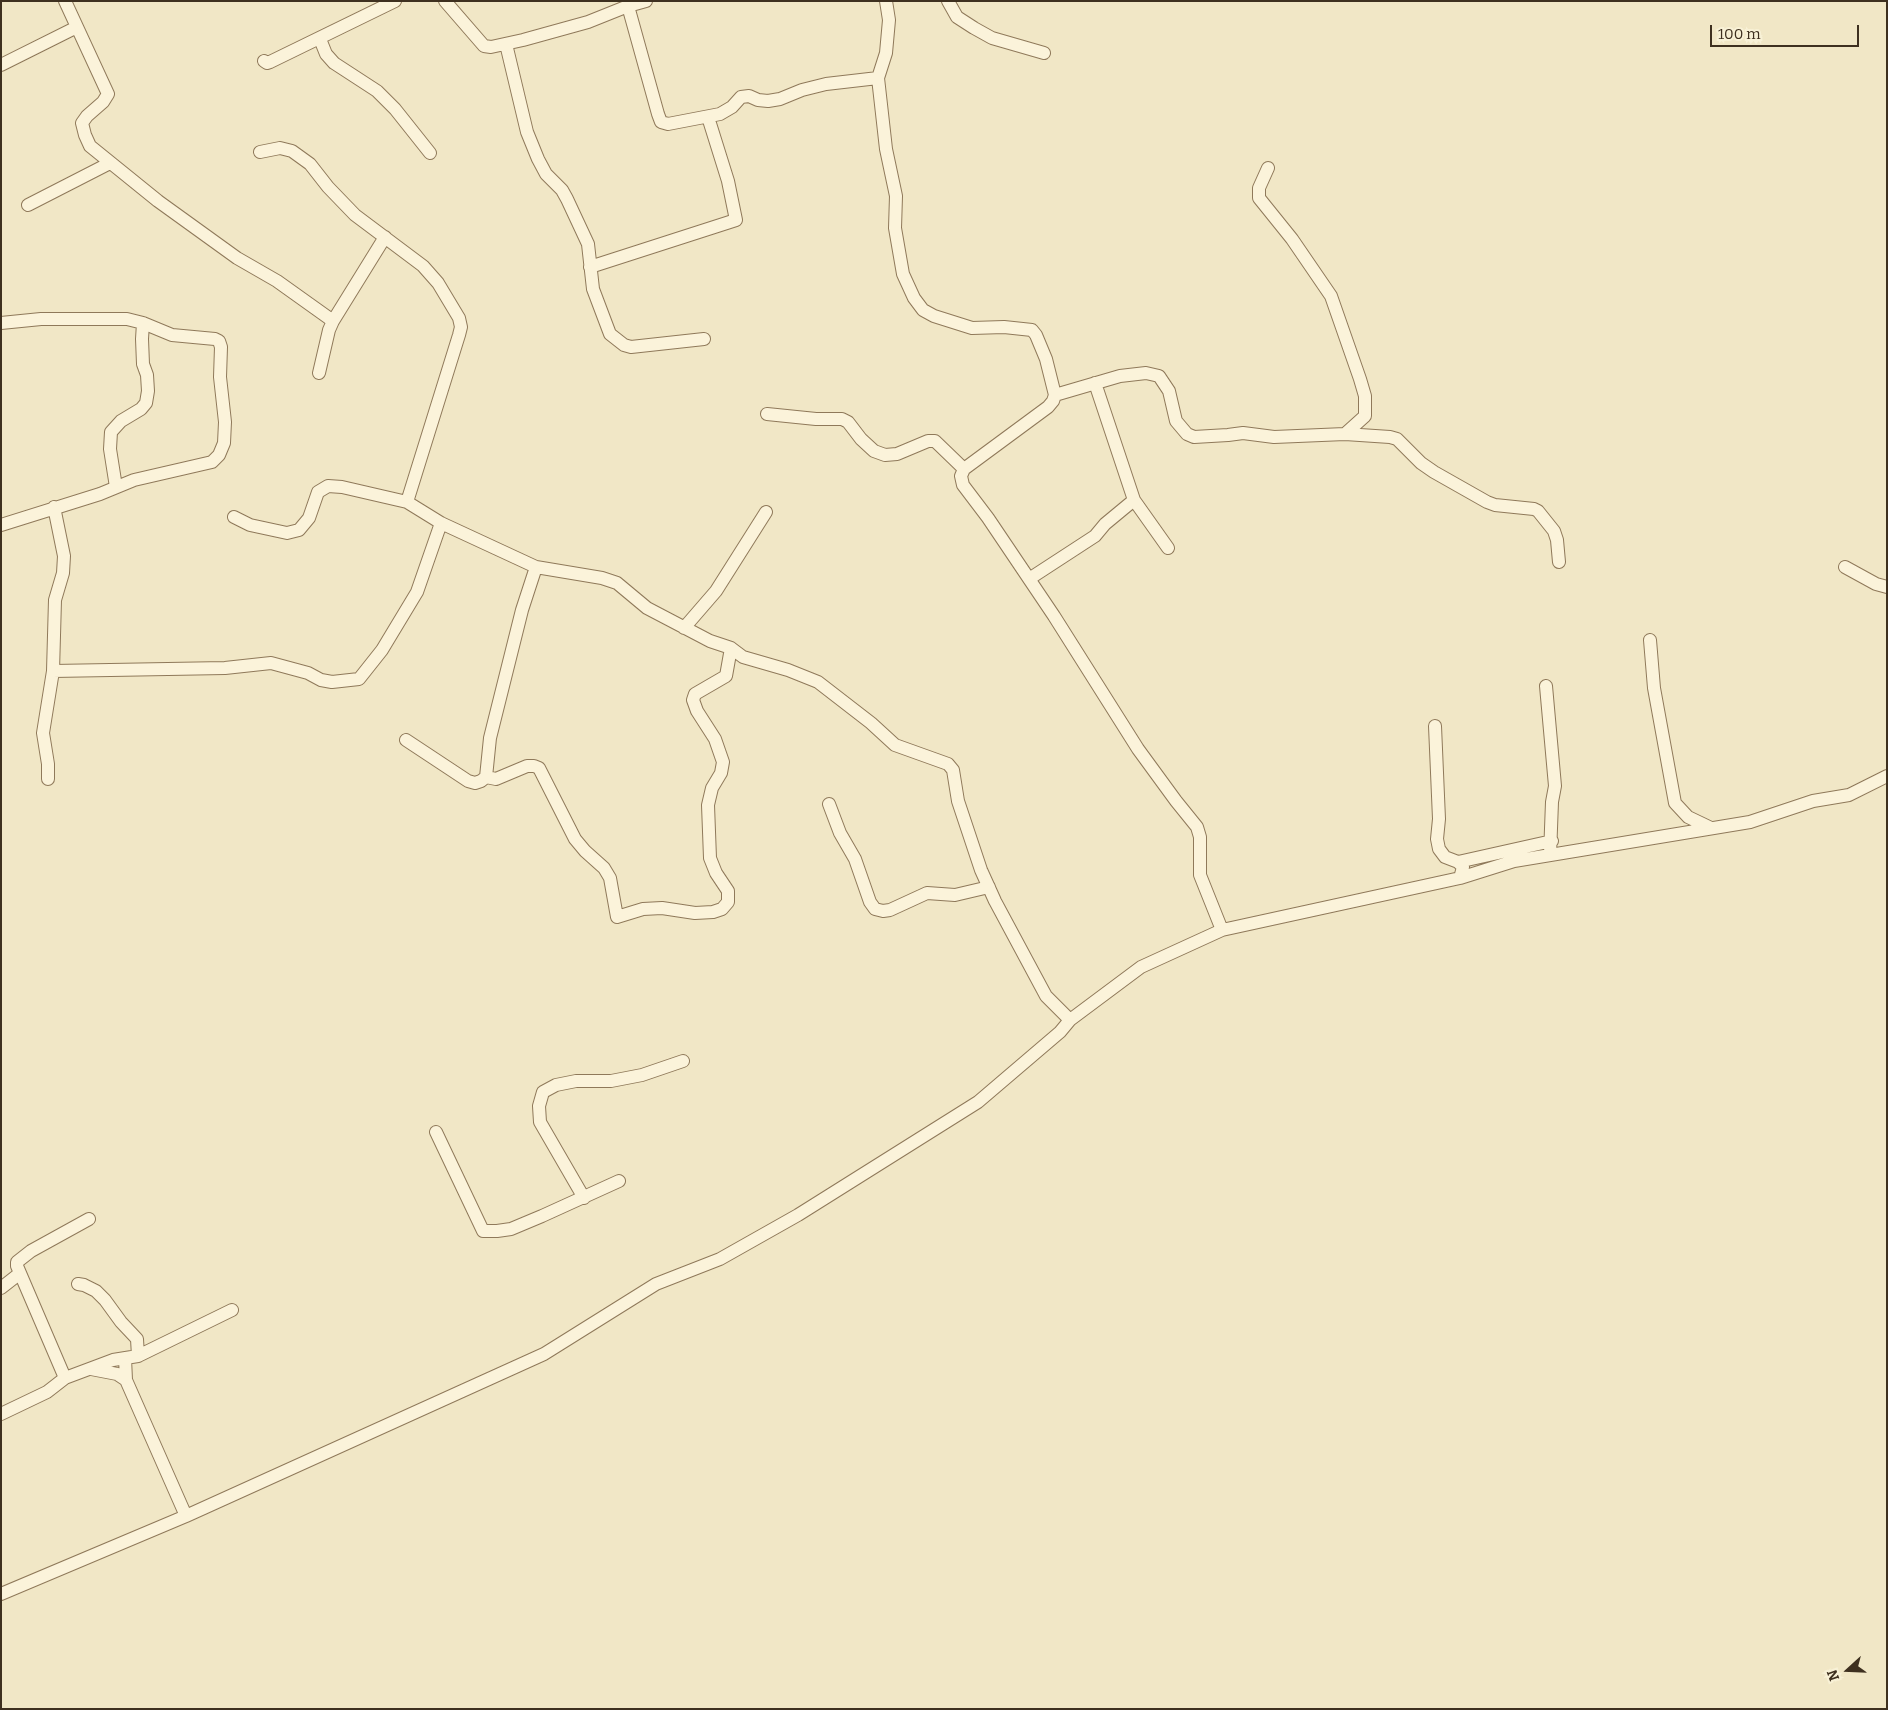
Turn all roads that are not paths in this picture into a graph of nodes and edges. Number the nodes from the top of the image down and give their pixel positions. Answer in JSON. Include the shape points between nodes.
{"nodes":[{"id":1,"x":65,"y":1,"type":"edge"},
{"id":2,"x":395,"y":1,"type":"edge"},
{"id":3,"x":445,"y":1,"type":"edge"},
{"id":4,"x":646,"y":1,"type":"edge"},
{"id":5,"x":886,"y":1,"type":"edge"},
{"id":6,"x":948,"y":1,"type":"edge"},
{"id":7,"x":628,"y":6,"type":"junction"},
{"id":8,"x":77,"y":27,"type":"junction"},
{"id":9,"x":320,"y":39,"type":"junction"},
{"id":10,"x":506,"y":44,"type":"junction"},
{"id":11,"x":1044,"y":53,"type":"dead end"},
{"id":12,"x":264,"y":60,"type":"dead end"},
{"id":13,"x":1,"y":65,"type":"edge"},
{"id":14,"x":878,"y":78,"type":"junction"},
{"id":15,"x":708,"y":117,"type":"junction"},
{"id":16,"x":260,"y":152,"type":"dead end"},
{"id":17,"x":430,"y":153,"type":"dead end"},
{"id":18,"x":110,"y":163,"type":"junction"},
{"id":19,"x":1268,"y":168,"type":"dead end"},
{"id":20,"x":28,"y":205,"type":"dead end"},
{"id":21,"x":385,"y":237,"type":"junction"},
{"id":22,"x":590,"y":267,"type":"junction"},
{"id":23,"x":334,"y":321,"type":"junction"},
{"id":24,"x":143,"y":322,"type":"junction"},
{"id":25,"x":1,"y":323,"type":"edge"},
{"id":26,"x":704,"y":339,"type":"dead end"},
{"id":27,"x":319,"y":373,"type":"dead end"},
{"id":28,"x":1095,"y":383,"type":"junction"},
{"id":29,"x":1055,"y":395,"type":"junction"},
{"id":30,"x":768,"y":414,"type":"dead end"},
{"id":31,"x":1345,"y":434,"type":"junction"},
{"id":32,"x":964,"y":469,"type":"junction"},
{"id":33,"x":116,"y":487,"type":"junction"},
{"id":34,"x":1134,"y":500,"type":"junction"},
{"id":35,"x":406,"y":502,"type":"junction"},
{"id":36,"x":54,"y":507,"type":"junction"},
{"id":37,"x":766,"y":512,"type":"dead end"},
{"id":38,"x":234,"y":517,"type":"dead end"},
{"id":39,"x":441,"y":523,"type":"junction"},
{"id":40,"x":1,"y":525,"type":"edge"},
{"id":41,"x":1168,"y":548,"type":"dead end"},
{"id":42,"x":1559,"y":562,"type":"dead end"},
{"id":43,"x":536,"y":567,"type":"junction"},
{"id":44,"x":1845,"y":567,"type":"dead end"},
{"id":45,"x":1029,"y":579,"type":"junction"},
{"id":46,"x":1887,"y":587,"type":"edge"},
{"id":47,"x":684,"y":628,"type":"junction"},
{"id":48,"x":1650,"y":640,"type":"dead end"},
{"id":49,"x":731,"y":648,"type":"junction"},
{"id":50,"x":53,"y":671,"type":"junction"},
{"id":51,"x":1546,"y":686,"type":"dead end"},
{"id":52,"x":1434,"y":726,"type":"dead end"},
{"id":53,"x":406,"y":740,"type":"dead end"},
{"id":54,"x":1887,"y":776,"type":"edge"},
{"id":55,"x":486,"y":777,"type":"junction"},
{"id":56,"x":48,"y":779,"type":"dead end"},
{"id":57,"x":829,"y":804,"type":"dead end"},
{"id":58,"x":1711,"y":828,"type":"junction"},
{"id":59,"x":1552,"y":840,"type":"junction"},
{"id":60,"x":1550,"y":855,"type":"junction"},
{"id":61,"x":1458,"y":862,"type":"junction"},
{"id":62,"x":1460,"y":878,"type":"junction"},
{"id":63,"x":989,"y":887,"type":"junction"},
{"id":64,"x":1222,"y":930,"type":"junction"},
{"id":65,"x":1070,"y":1020,"type":"junction"},
{"id":66,"x":683,"y":1061,"type":"dead end"},
{"id":67,"x":436,"y":1132,"type":"dead end"},
{"id":68,"x":619,"y":1181,"type":"dead end"},
{"id":69,"x":584,"y":1198,"type":"junction"},
{"id":70,"x":89,"y":1219,"type":"dead end"},
{"id":71,"x":19,"y":1274,"type":"junction"},
{"id":72,"x":78,"y":1284,"type":"dead end"},
{"id":73,"x":1,"y":1288,"type":"edge"},
{"id":74,"x":232,"y":1310,"type":"dead end"},
{"id":75,"x":132,"y":1357,"type":"junction"},
{"id":76,"x":91,"y":1369,"type":"junction"},
{"id":77,"x":65,"y":1378,"type":"junction"},
{"id":78,"x":126,"y":1380,"type":"junction"},
{"id":79,"x":1,"y":1414,"type":"edge"},
{"id":80,"x":186,"y":1516,"type":"junction"},
{"id":81,"x":1,"y":1594,"type":"edge"}],
"edges":[{"from":1,"to":8,"type":"street"},
{"from":2,"to":9,"type":"street"},
{"from":3,"to":10,"type":"street","via":[[484,46]]},
{"from":4,"to":7,"type":"street"},
{"from":5,"to":14,"type":"street","via":[[886,53]]},
{"from":6,"to":11,"type":"street","via":[[957,17],[992,38]]},
{"from":7,"to":10,"type":"street","via":[[588,22]]},
{"from":7,"to":15,"type":"street","via":[[661,122],[676,124]]},
{"from":8,"to":13,"type":"street"},
{"from":8,"to":18,"type":"street","via":[[108,94],[82,123],[90,146]]},
{"from":9,"to":12,"type":"street","via":[[270,62]]},
{"from":9,"to":17,"type":"street","via":[[334,63],[377,91]]},
{"from":10,"to":22,"type":"street","via":[[538,159],[567,199],[588,244]]},
{"from":14,"to":15,"type":"street","via":[[826,84],[768,101],[741,97],[732,107]]},
{"from":14,"to":29,"type":"street","via":[[886,149],[896,196],[895,228],[903,274],[914,298],[922,310],[972,328],[1032,330],[1046,359]]},
{"from":15,"to":22,"type":"street","via":[[728,181],[736,220]]},
{"from":16,"to":21,"type":"street","via":[[280,148],[292,151],[310,164],[355,214]]},
{"from":18,"to":20,"type":"street"},
{"from":18,"to":23,"type":"street","via":[[237,258]]},
{"from":19,"to":31,"type":"street","via":[[1259,188],[1259,198],[1331,296],[1365,396],[1365,416]]},
{"from":21,"to":23,"type":"street"},
{"from":21,"to":35,"type":"street","via":[[423,266],[438,283],[461,327]]},
{"from":22,"to":26,"type":"street","via":[[593,289],[610,334],[624,345],[631,347]]},
{"from":23,"to":27,"type":"street"},
{"from":24,"to":25,"type":"street","via":[[127,319],[41,319]]},
{"from":24,"to":33,"type":"street","via":[[143,364],[148,391],[141,409],[121,421],[111,432],[110,449]]},
{"from":24,"to":33,"type":"street","via":[[172,335],[219,341],[224,442],[220,455],[212,462]]},
{"from":28,"to":29,"type":"street"},
{"from":28,"to":31,"type":"street","via":[[1146,373],[1159,376],[1169,391],[1176,421],[1194,438],[1243,433],[1274,437]]},
{"from":28,"to":34,"type":"street"},
{"from":29,"to":32,"type":"street","via":[[1048,407]]},
{"from":30,"to":32,"type":"street","via":[[842,419],[874,451],[886,455],[932,440]]},
{"from":31,"to":42,"type":"street","via":[[1397,439],[1421,463],[1487,502],[1538,511],[1554,531]]},
{"from":32,"to":45,"type":"street","via":[[962,485]]},
{"from":33,"to":36,"type":"street"},
{"from":34,"to":41,"type":"street"},
{"from":34,"to":45,"type":"street","via":[[1095,536]]},
{"from":35,"to":38,"type":"street","via":[[328,486],[318,492],[308,518],[299,530],[287,533],[250,525]]},
{"from":35,"to":39,"type":"street"},
{"from":36,"to":40,"type":"street"},
{"from":36,"to":50,"type":"street","via":[[64,556],[55,600]]},
{"from":37,"to":47,"type":"street","via":[[716,592]]},
{"from":39,"to":43,"type":"street"},
{"from":39,"to":50,"type":"street","via":[[417,592],[382,650],[359,679],[332,682],[271,663],[225,668]]},
{"from":43,"to":47,"type":"street","via":[[617,583],[647,608]]},
{"from":43,"to":55,"type":"street","via":[[490,738]]},
{"from":44,"to":46,"type":"street"},
{"from":45,"to":64,"type":"street","via":[[1138,749],[1197,827],[1200,875]]},
{"from":47,"to":49,"type":"street"},
{"from":48,"to":58,"type":"street","via":[[1654,688],[1675,803],[1688,817]]},
{"from":49,"to":55,"type":"street","via":[[726,676],[694,694],[693,700],[715,739],[723,762],[708,805],[710,858],[728,891],[728,902],[722,909],[695,913],[662,908],[617,917],[610,878],[575,839],[539,768],[527,766],[496,779]]},
{"from":49,"to":63,"type":"street","via":[[743,657],[818,682],[895,745],[948,764],[953,770],[958,801]]},
{"from":50,"to":56,"type":"street","via":[[43,733]]},
{"from":51,"to":59,"type":"street","via":[[1554,767]]},
{"from":52,"to":61,"type":"street","via":[[1439,819],[1437,840],[1445,857]]},
{"from":53,"to":55,"type":"street","via":[[468,781],[475,783]]},
{"from":54,"to":58,"type":"street","via":[[1849,795],[1813,801],[1750,822]]},
{"from":57,"to":63,"type":"street","via":[[875,909],[890,910],[927,893],[955,895]]},
{"from":58,"to":60,"type":"street"},
{"from":59,"to":60,"type":"street"},
{"from":59,"to":61,"type":"street"},
{"from":60,"to":62,"type":"street","via":[[1514,861]]},
{"from":61,"to":62,"type":"street","via":[[1463,868]]},
{"from":62,"to":64,"type":"street"},
{"from":63,"to":65,"type":"street","via":[[1046,996]]},
{"from":64,"to":65,"type":"street","via":[[1142,967]]},
{"from":65,"to":80,"type":"street","via":[[1039,1051],[978,1102],[798,1215],[731,1253],[651,1287],[544,1354]]},
{"from":66,"to":69,"type":"street","via":[[642,1075],[611,1081],[576,1081],[556,1085],[543,1092],[539,1106],[540,1122]]},
{"from":67,"to":69,"type":"street","via":[[483,1231],[511,1228]]},
{"from":68,"to":69,"type":"street"},
{"from":70,"to":71,"type":"street","via":[[17,1262]]},
{"from":71,"to":73,"type":"street"},
{"from":71,"to":77,"type":"street"},
{"from":72,"to":75,"type":"street","via":[[96,1291],[106,1300],[137,1339]]},
{"from":74,"to":75,"type":"street"},
{"from":75,"to":76,"type":"street"},
{"from":75,"to":78,"type":"street"},
{"from":76,"to":77,"type":"street"},
{"from":76,"to":78,"type":"street","via":[[117,1374]]},
{"from":77,"to":79,"type":"street","via":[[47,1392]]},
{"from":78,"to":80,"type":"street"},
{"from":80,"to":81,"type":"street"}]}
